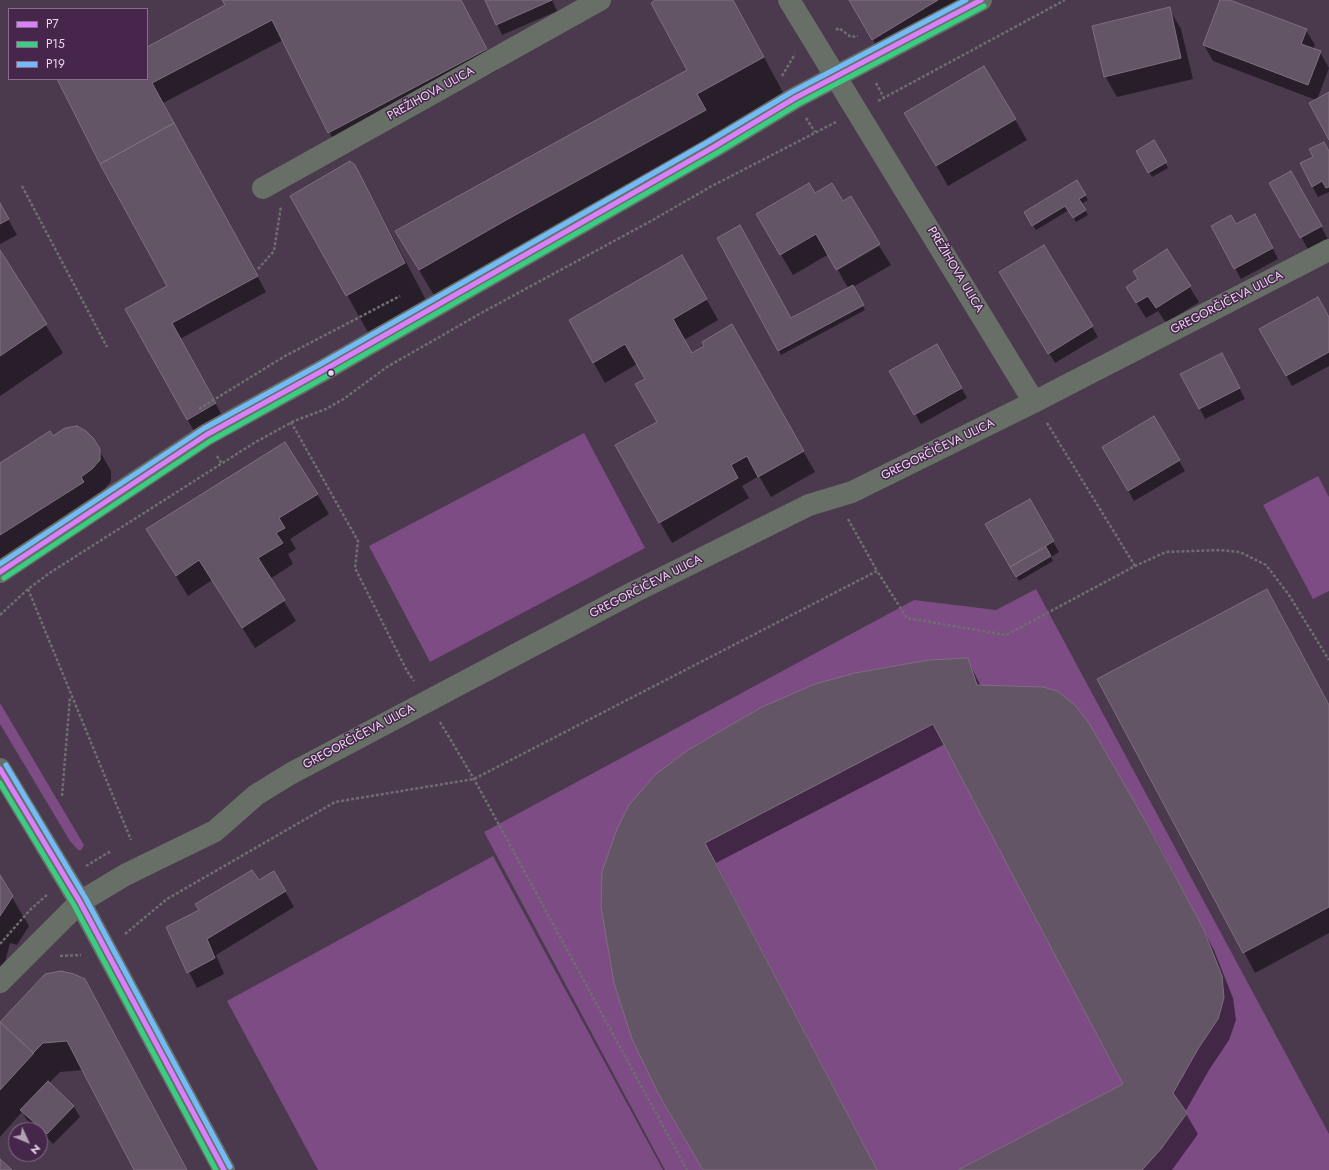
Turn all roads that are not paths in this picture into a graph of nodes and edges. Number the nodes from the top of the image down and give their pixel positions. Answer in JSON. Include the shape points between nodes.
{"nodes":[{"id":1,"x":600,"y":0,"type":"edge"},
{"id":2,"x":789,"y":0,"type":"edge"},
{"id":3,"x":981,"y":0,"type":"edge"},
{"id":4,"x":836,"y":76,"type":"junction"},
{"id":5,"x":263,"y":188,"type":"dead end"},
{"id":6,"x":1329,"y":250,"type":"edge"},
{"id":7,"x":1034,"y":402,"type":"junction"},
{"id":8,"x":0,"y":572,"type":"edge"},
{"id":9,"x":0,"y":769,"type":"edge"},
{"id":10,"x":80,"y":902,"type":"junction"},
{"id":11,"x":0,"y":982,"type":"edge"},
{"id":12,"x":224,"y":1170,"type":"edge"}],
"edges":[{"from":1,"to":5,"type":"street","name":"PREŽIHOVA ULICA"},
{"from":2,"to":4,"type":"street","name":"PREŽIHOVA ULICA"},
{"from":3,"to":4,"type":"street"},
{"from":4,"to":7,"type":"street","name":"PREŽIHOVA ULICA"},
{"from":4,"to":8,"type":"street","via":[[206,435]]},
{"from":6,"to":7,"type":"street","name":"GREGORČIČEVA ULICA"},
{"from":7,"to":10,"type":"street","name":"GREGORČIČEVA ULICA","via":[[838,498],[802,508],[634,592],[276,782],[256,795],[215,831],[125,875]]},
{"from":9,"to":10,"type":"street"},
{"from":10,"to":11,"type":"street","name":"GREGORČIČEVA ULICA"},
{"from":10,"to":12,"type":"street"}]}
